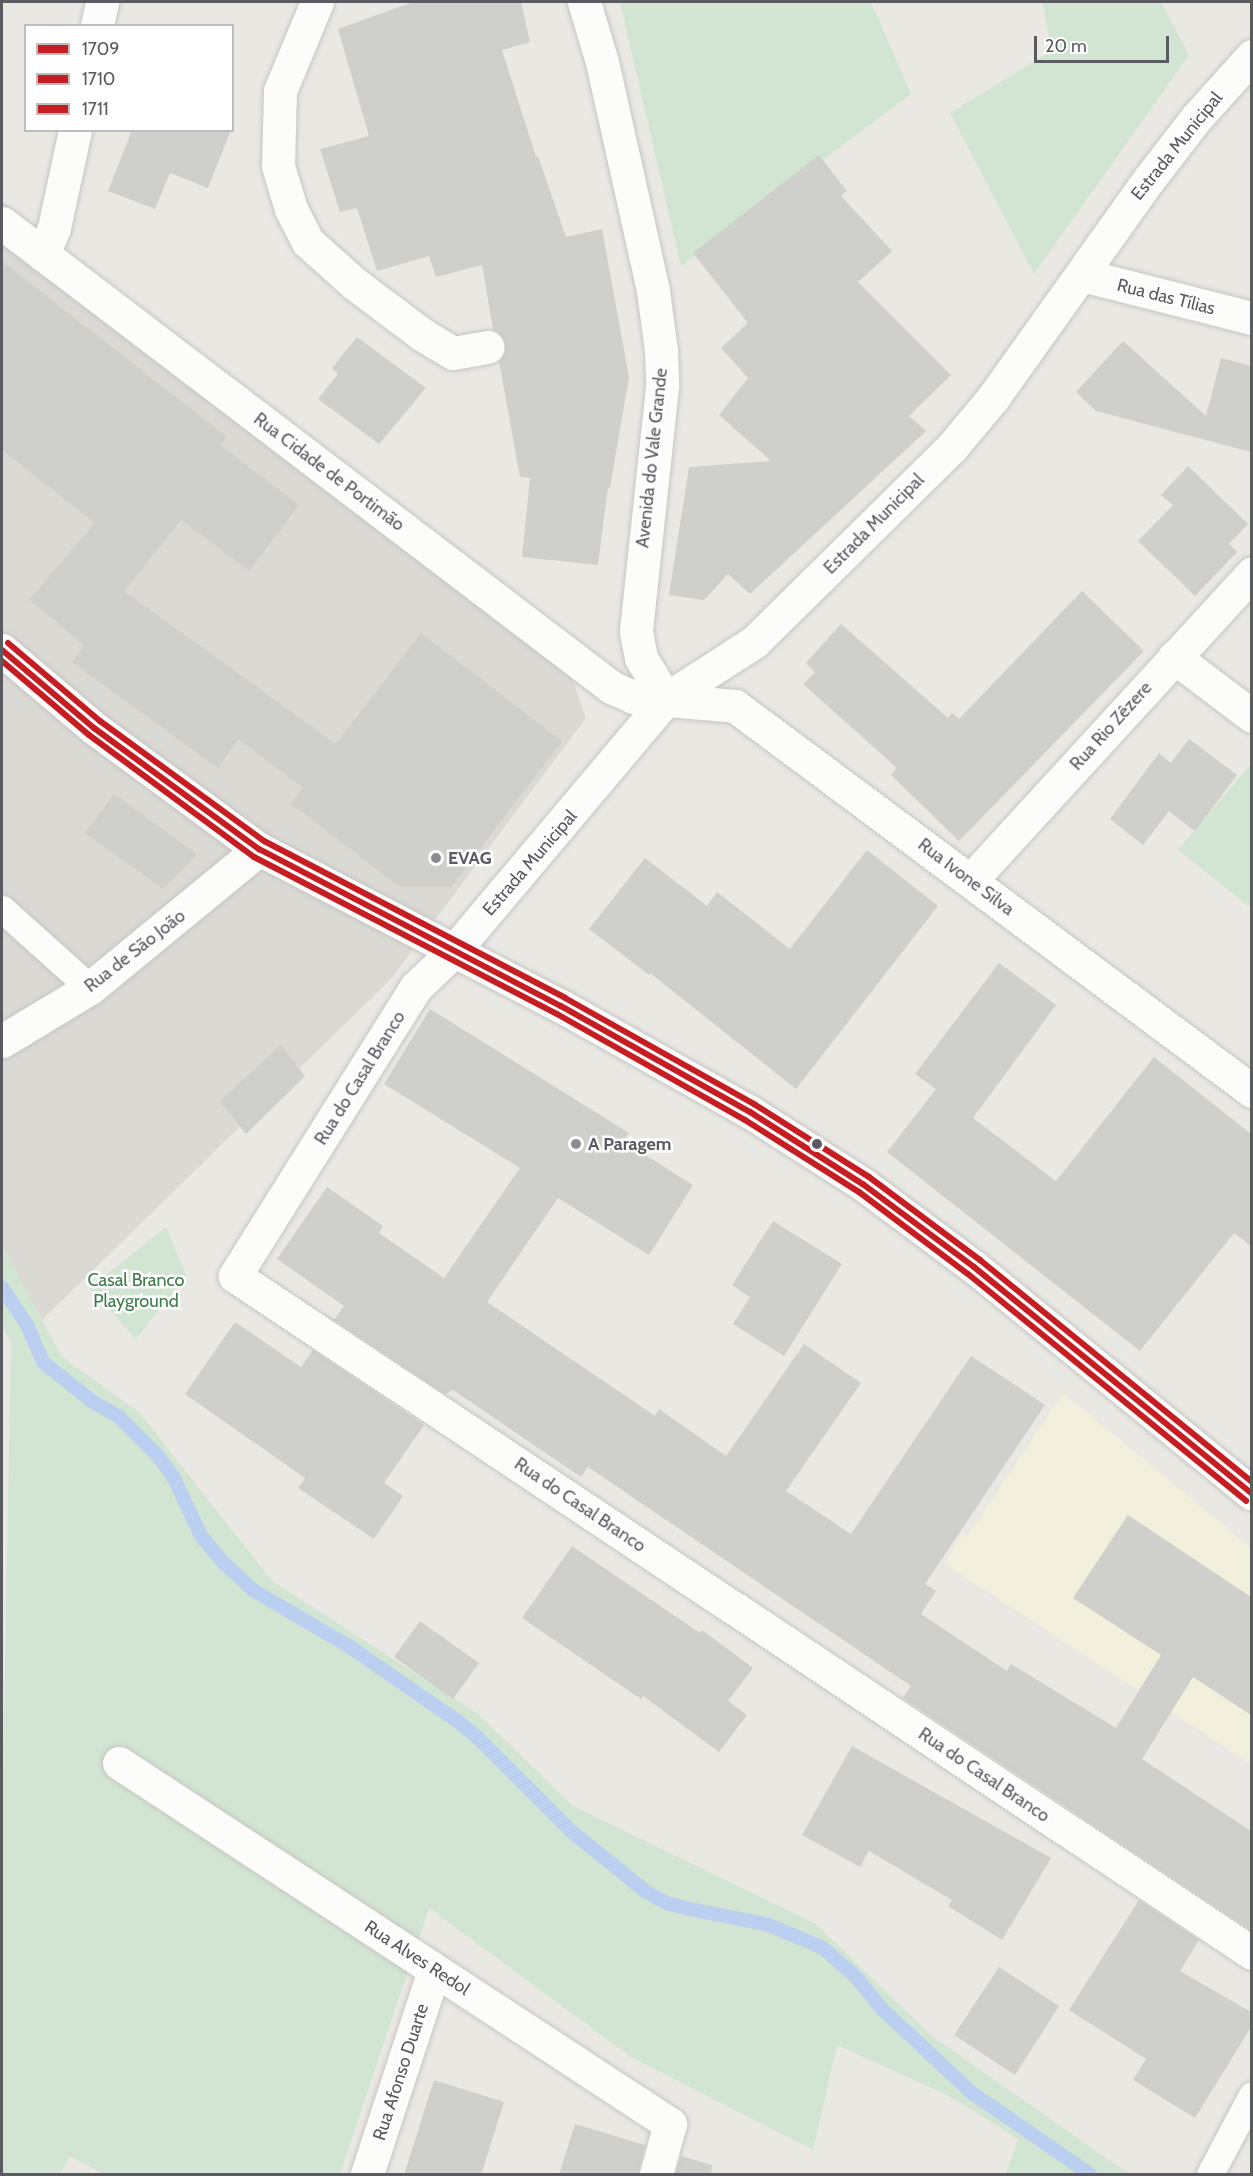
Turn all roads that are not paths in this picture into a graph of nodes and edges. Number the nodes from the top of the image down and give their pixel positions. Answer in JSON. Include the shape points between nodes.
{"nodes":[{"id":1,"x":102,"y":2,"type":"edge"},
{"id":2,"x":317,"y":2,"type":"edge"},
{"id":3,"x":584,"y":2,"type":"edge"},
{"id":4,"x":97,"y":24,"type":"edge"},
{"id":5,"x":1251,"y":56,"type":"edge"},
{"id":6,"x":75,"y":132,"type":"edge"},
{"id":7,"x":2,"y":223,"type":"edge"},
{"id":8,"x":43,"y":255,"type":"junction"},
{"id":9,"x":1082,"y":275,"type":"junction"},
{"id":10,"x":1251,"y":318,"type":"edge"},
{"id":11,"x":487,"y":347,"type":"dead end"},
{"id":12,"x":1251,"y":573,"type":"edge"},
{"id":13,"x":2,"y":650,"type":"edge"},
{"id":14,"x":1174,"y":657,"type":"junction"},
{"id":15,"x":666,"y":699,"type":"junction"},
{"id":16,"x":1251,"y":717,"type":"edge"},
{"id":17,"x":259,"y":849,"type":"junction"},
{"id":18,"x":970,"y":880,"type":"junction"},
{"id":19,"x":2,"y":909,"type":"edge"},
{"id":20,"x":454,"y":951,"type":"junction"},
{"id":21,"x":90,"y":988,"type":"junction"},
{"id":22,"x":2,"y":1041,"type":"edge"},
{"id":23,"x":1251,"y":1091,"type":"edge"},
{"id":24,"x":1251,"y":1494,"type":"edge"},
{"id":25,"x":119,"y":1763,"type":"dead end"},
{"id":26,"x":1251,"y":1953,"type":"edge"},
{"id":27,"x":434,"y":1970,"type":"junction"},
{"id":28,"x":1251,"y":2095,"type":"edge"},
{"id":29,"x":367,"y":2175,"type":"edge"},
{"id":30,"x":656,"y":2175,"type":"edge"},
{"id":31,"x":1210,"y":2175,"type":"edge"}],
"edges":[{"from":1,"to":4,"type":"street"},
{"from":2,"to":11,"type":"street","via":[[280,91],[278,166],[291,209],[308,242],[355,284],[423,335],[453,353]]},
{"from":3,"to":15,"type":"street","name":"Avenida do Vale Grande","via":[[602,62],[648,268],[661,350],[662,387],[636,632],[641,658]]},
{"from":5,"to":9,"type":"street","name":"Estrada Municipal","via":[[1190,126]]},
{"from":6,"to":8,"type":"street","via":[[54,228]]},
{"from":7,"to":8,"type":"street","name":"Rua Cidade de Portimão"},
{"from":8,"to":15,"type":"street","name":"Rua Cidade de Portimão","via":[[611,687],[633,697]]},
{"from":9,"to":10,"type":"street","name":"Rua das Tílias"},
{"from":9,"to":15,"type":"street","name":"Estrada Municipal","via":[[952,447],[754,642]]},
{"from":12,"to":14,"type":"street","name":"Rua Rio Zêzere"},
{"from":13,"to":17,"type":"street","via":[[94,728]]},
{"from":14,"to":16,"type":"street"},
{"from":14,"to":18,"type":"street","name":"Rua Rio Zêzere"},
{"from":15,"to":18,"type":"street","name":"Rua Ivone Silva","via":[[735,706]]},
{"from":15,"to":20,"type":"street","name":"Estrada Municipal"},
{"from":17,"to":20,"type":"street"},
{"from":17,"to":21,"type":"street","name":"Rua de São João"},
{"from":18,"to":23,"type":"street","name":"Rua Ivone Silva"},
{"from":19,"to":21,"type":"lane"},
{"from":20,"to":24,"type":"street","via":[[750,1112],[864,1185],[974,1267]]},
{"from":20,"to":26,"type":"street","name":"Rua do Casal Branco","via":[[416,987],[235,1276]]},
{"from":21,"to":22,"type":"street","name":"Rua de São João"},
{"from":25,"to":27,"type":"street","name":"Rua Alves Redol"},
{"from":27,"to":29,"type":"street","name":"Rua Afonso Duarte"},
{"from":27,"to":30,"type":"street","name":"Rua Alves Redol","via":[[670,2124]]},
{"from":28,"to":31,"type":"lane"}]}
